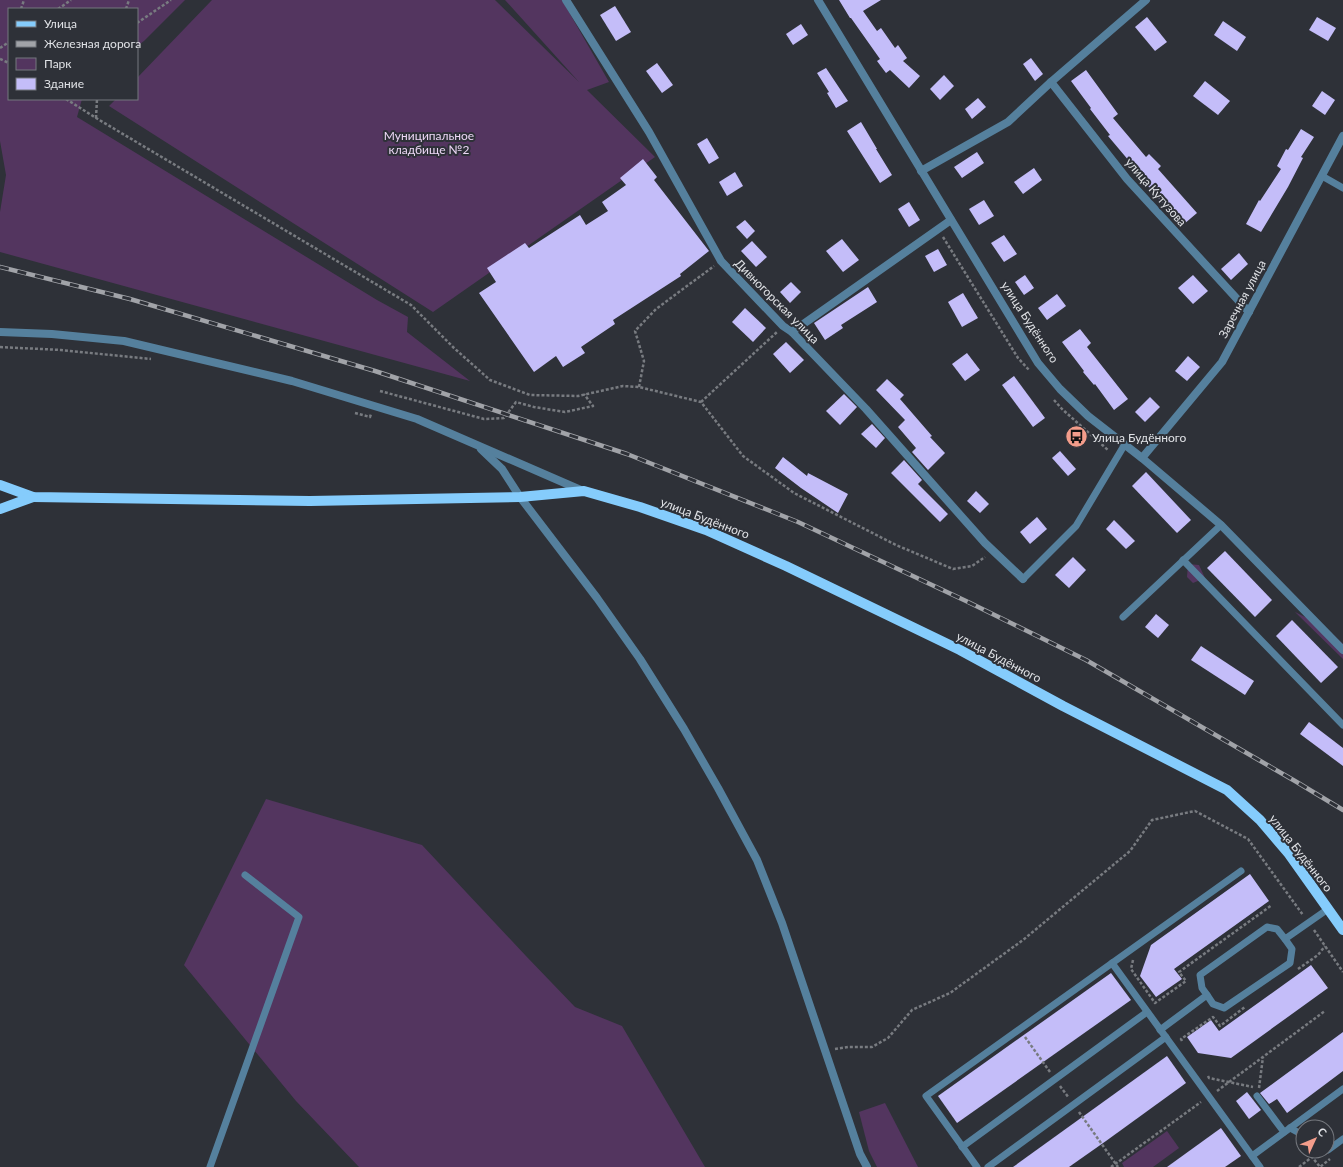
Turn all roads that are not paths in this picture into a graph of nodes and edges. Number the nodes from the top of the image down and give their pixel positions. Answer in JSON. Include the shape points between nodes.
{"nodes":[{"id":1,"x":566,"y":0,"type":"edge"},
{"id":2,"x":818,"y":0,"type":"edge"},
{"id":3,"x":1146,"y":0,"type":"edge"},
{"id":4,"x":1051,"y":82,"type":"junction"},
{"id":5,"x":1343,"y":136,"type":"edge"},
{"id":6,"x":921,"y":171,"type":"junction"},
{"id":7,"x":1322,"y":176,"type":"junction"},
{"id":8,"x":1343,"y":188,"type":"edge"},
{"id":9,"x":951,"y":220,"type":"junction"},
{"id":10,"x":1249,"y":312,"type":"junction"},
{"id":11,"x":0,"y":332,"type":"edge"},
{"id":12,"x":792,"y":332,"type":"junction"},
{"id":13,"x":477,"y":444,"type":"junction"},
{"id":14,"x":1125,"y":444,"type":"junction"},
{"id":15,"x":1142,"y":458,"type":"junction"},
{"id":16,"x":0,"y":485,"type":"edge"},
{"id":17,"x":584,"y":491,"type":"junction"},
{"id":18,"x":32,"y":497,"type":"junction"},
{"id":19,"x":520,"y":497,"type":"junction"},
{"id":20,"x":0,"y":509,"type":"edge"},
{"id":21,"x":1221,"y":525,"type":"junction"},
{"id":22,"x":1183,"y":560,"type":"junction"},
{"id":23,"x":1023,"y":579,"type":"joint"},
{"id":24,"x":1123,"y":617,"type":"dead end"},
{"id":25,"x":1343,"y":650,"type":"edge"},
{"id":26,"x":1343,"y":725,"type":"edge"},
{"id":27,"x":1240,"y":871,"type":"dead end"},
{"id":28,"x":245,"y":875,"type":"dead end"},
{"id":29,"x":1328,"y":909,"type":"junction"},
{"id":30,"x":1343,"y":930,"type":"edge"},
{"id":31,"x":1285,"y":939,"type":"junction"},
{"id":32,"x":1112,"y":963,"type":"junction"},
{"id":33,"x":1207,"y":995,"type":"junction"},
{"id":34,"x":1147,"y":1012,"type":"junction"},
{"id":35,"x":1160,"y":1030,"type":"junction"},
{"id":36,"x":1166,"y":1037,"type":"junction"},
{"id":37,"x":1343,"y":1089,"type":"edge"},
{"id":38,"x":1257,"y":1096,"type":"dead end"},
{"id":39,"x":1287,"y":1130,"type":"junction"},
{"id":40,"x":1295,"y":1132,"type":"edge"},
{"id":41,"x":962,"y":1148,"type":"junction"},
{"id":42,"x":1252,"y":1156,"type":"junction"},
{"id":43,"x":1258,"y":1166,"type":"edge"},
{"id":44,"x":210,"y":1167,"type":"edge"},
{"id":45,"x":866,"y":1167,"type":"edge"},
{"id":46,"x":977,"y":1167,"type":"edge"},
{"id":47,"x":988,"y":1167,"type":"edge"}],
"edges":[{"from":1,"to":12,"type":"street","name":"Дивногорская улица","via":[[649,132],[721,261],[783,326]]},
{"from":2,"to":6,"type":"street","name":"улица Будённого"},
{"from":3,"to":4,"type":"street"},
{"from":4,"to":6,"type":"street","via":[[1008,122]]},
{"from":4,"to":10,"type":"street","name":"улица Кутузова","via":[[1127,179]]},
{"from":5,"to":7,"type":"street","name":"Заречная улица"},
{"from":6,"to":9,"type":"street","name":"улица Будённого"},
{"from":7,"to":8,"type":"lane"},
{"from":7,"to":10,"type":"street","name":"Заречная улица"},
{"from":9,"to":12,"type":"street"},
{"from":9,"to":14,"type":"street","name":"улица Будённого","via":[[1038,363],[1088,416]]},
{"from":10,"to":15,"type":"street","name":"Заречная улица","via":[[1222,362]]},
{"from":11,"to":13,"type":"street","via":[[124,341],[292,380],[417,419]]},
{"from":12,"to":23,"type":"street","name":"Дивногорская улица","via":[[866,409],[994,551]]},
{"from":13,"to":17,"type":"street"},
{"from":13,"to":19,"type":"street","via":[[502,469]]},
{"from":14,"to":15,"type":"street","name":"улица Будённого"},
{"from":14,"to":23,"type":"lane","via":[[1076,526]]},
{"from":15,"to":21,"type":"street","name":"улица Будённого"},
{"from":16,"to":18,"type":"main road"},
{"from":17,"to":19,"type":"main road"},
{"from":17,"to":29,"type":"main road","name":"улица Будённого","via":[[706,530],[786,566],[960,650],[1228,790],[1260,820],[1284,848]]},
{"from":18,"to":19,"type":"main road","via":[[310,501]]},
{"from":18,"to":20,"type":"main road"},
{"from":19,"to":45,"type":"street","via":[[597,598],[640,660],[684,729],[760,867],[782,923],[824,1052]]},
{"from":21,"to":22,"type":"lane"},
{"from":21,"to":25,"type":"street","name":"улица Будённого"},
{"from":22,"to":24,"type":"lane"},
{"from":22,"to":26,"type":"lane"},
{"from":27,"to":32,"type":"lane"},
{"from":28,"to":44,"type":"lane","via":[[299,917]]},
{"from":29,"to":30,"type":"main road","name":"улица Будённого"},
{"from":29,"to":31,"type":"lane"},
{"from":31,"to":33,"type":"lane","via":[[1277,929],[1267,927],[1200,975],[1202,988]]},
{"from":31,"to":33,"type":"lane","via":[[1292,949],[1290,963],[1224,1008],[1213,1004]]},
{"from":32,"to":34,"type":"lane"},
{"from":32,"to":41,"type":"lane","via":[[926,1096]]},
{"from":33,"to":35,"type":"lane"},
{"from":34,"to":35,"type":"lane"},
{"from":34,"to":41,"type":"lane"},
{"from":35,"to":36,"type":"lane"},
{"from":36,"to":42,"type":"lane"},
{"from":36,"to":47,"type":"lane"},
{"from":37,"to":39,"type":"lane"},
{"from":38,"to":39,"type":"lane"},
{"from":39,"to":40,"type":"lane"},
{"from":39,"to":42,"type":"lane"},
{"from":41,"to":46,"type":"lane"},
{"from":42,"to":43,"type":"lane"}]}
